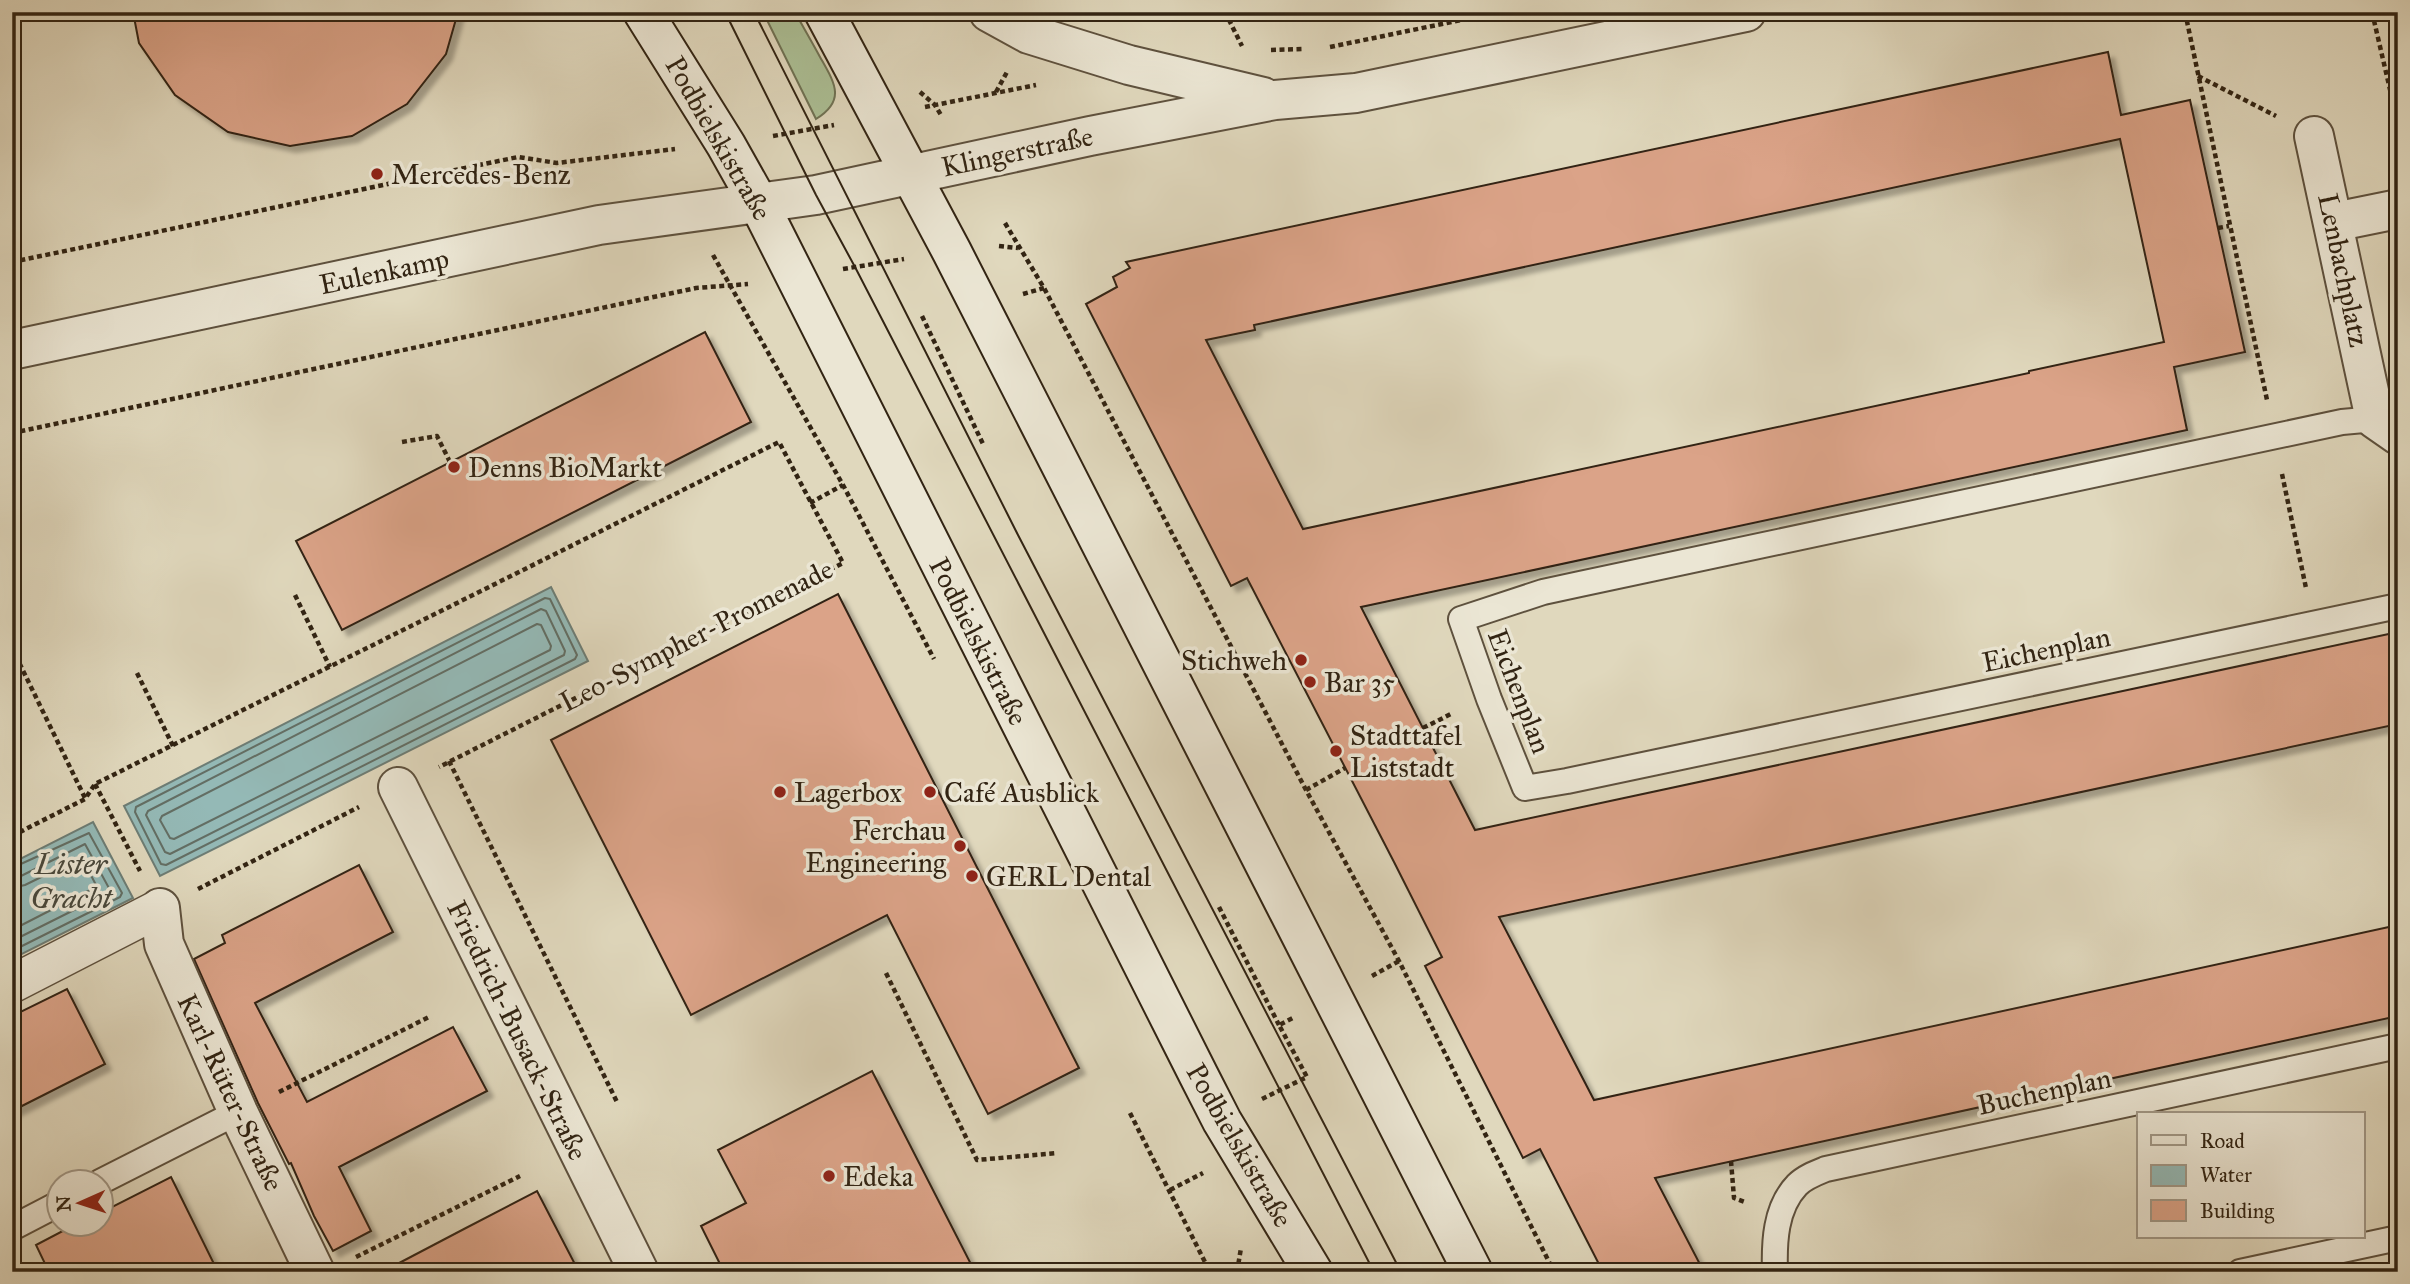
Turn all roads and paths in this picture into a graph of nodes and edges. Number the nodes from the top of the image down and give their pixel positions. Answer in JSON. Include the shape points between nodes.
{"nodes":[{"id":1,"x":643,"y":12,"type":"edge"},
{"id":2,"x":824,"y":12,"type":"edge"},
{"id":3,"x":989,"y":12,"type":"edge"},
{"id":4,"x":1225,"y":12,"type":"edge"},
{"id":5,"x":1500,"y":12,"type":"edge"},
{"id":6,"x":1746,"y":12,"type":"edge"},
{"id":7,"x":2185,"y":12,"type":"edge"},
{"id":8,"x":2372,"y":12,"type":"edge"},
{"id":9,"x":1327,"y":47,"type":"dead end"},
{"id":10,"x":1313,"y":48,"type":"dead end"},
{"id":11,"x":1233,"y":50,"type":"dead end"},
{"id":12,"x":1259,"y":51,"type":"dead end"},
{"id":13,"x":2198,"y":76,"type":"junction"},
{"id":14,"x":995,"y":93,"type":"dead end"},
{"id":15,"x":1275,"y":100,"type":"junction"},
{"id":16,"x":935,"y":105,"type":"junction"},
{"id":17,"x":880,"y":115,"type":"junction"},
{"id":18,"x":941,"y":115,"type":"dead end"},
{"id":19,"x":2275,"y":116,"type":"dead end"},
{"id":20,"x":2398,"y":124,"type":"edge"},
{"id":21,"x":2314,"y":136,"type":"dead end"},
{"id":22,"x":726,"y":145,"type":"junction"},
{"id":23,"x":911,"y":174,"type":"junction"},
{"id":24,"x":758,"y":202,"type":"junction"},
{"id":25,"x":2398,"y":209,"type":"edge"},
{"id":26,"x":2334,"y":222,"type":"junction"},
{"id":27,"x":1005,"y":223,"type":"dead end"},
{"id":28,"x":2229,"y":226,"type":"junction"},
{"id":29,"x":2218,"y":228,"type":"dead end"},
{"id":30,"x":1019,"y":248,"type":"junction"},
{"id":31,"x":710,"y":251,"type":"dead end"},
{"id":32,"x":952,"y":252,"type":"junction"},
{"id":33,"x":12,"y":262,"type":"edge"},
{"id":34,"x":797,"y":276,"type":"junction"},
{"id":35,"x":731,"y":286,"type":"junction"},
{"id":36,"x":922,"y":316,"type":"dead end"},
{"id":37,"x":12,"y":350,"type":"edge"},
{"id":38,"x":768,"y":352,"type":"dead end"},
{"id":39,"x":2387,"y":427,"type":"edge"},
{"id":40,"x":12,"y":433,"type":"edge"},
{"id":41,"x":2274,"y":436,"type":"junction"},
{"id":42,"x":402,"y":442,"type":"dead end"},
{"id":43,"x":983,"y":444,"type":"dead end"},
{"id":44,"x":450,"y":462,"type":"dead end"},
{"id":45,"x":843,"y":485,"type":"dead end"},
{"id":46,"x":810,"y":503,"type":"junction"},
{"id":47,"x":295,"y":594,"type":"dead end"},
{"id":48,"x":2398,"y":606,"type":"edge"},
{"id":49,"x":2313,"y":624,"type":"junction"},
{"id":50,"x":12,"y":648,"type":"edge"},
{"id":51,"x":330,"y":667,"type":"junction"},
{"id":52,"x":138,"y":673,"type":"dead end"},
{"id":53,"x":173,"y":746,"type":"junction"},
{"id":54,"x":449,"y":761,"type":"junction"},
{"id":55,"x":1345,"y":768,"type":"dead end"},
{"id":56,"x":95,"y":784,"type":"junction"},
{"id":57,"x":398,"y":787,"type":"junction"},
{"id":58,"x":1306,"y":790,"type":"junction"},
{"id":59,"x":85,"y":799,"type":"junction"},
{"id":60,"x":12,"y":836,"type":"edge"},
{"id":61,"x":1219,"y":907,"type":"dead end"},
{"id":62,"x":160,"y":908,"type":"junction"},
{"id":63,"x":1399,"y":961,"type":"junction"},
{"id":64,"x":886,"y":972,"type":"dead end"},
{"id":65,"x":12,"y":984,"type":"edge"},
{"id":66,"x":1333,"y":997,"type":"junction"},
{"id":67,"x":431,"y":1016,"type":"dead end"},
{"id":68,"x":1279,"y":1025,"type":"junction"},
{"id":69,"x":2398,"y":1046,"type":"edge"},
{"id":70,"x":617,"y":1102,"type":"dead end"},
{"id":71,"x":237,"y":1112,"type":"junction"},
{"id":72,"x":1130,"y":1113,"type":"dead end"},
{"id":73,"x":1222,"y":1121,"type":"junction"},
{"id":74,"x":1058,"y":1153,"type":"dead end"},
{"id":75,"x":1203,"y":1173,"type":"dead end"},
{"id":76,"x":116,"y":1174,"type":"edge"},
{"id":77,"x":520,"y":1176,"type":"dead end"},
{"id":78,"x":1170,"y":1190,"type":"junction"},
{"id":79,"x":46,"y":1210,"type":"edge"},
{"id":80,"x":12,"y":1227,"type":"edge"},
{"id":81,"x":2398,"y":1238,"type":"edge"},
{"id":82,"x":1241,"y":1248,"type":"dead end"},
{"id":83,"x":351,"y":1260,"type":"dead end"},
{"id":84,"x":315,"y":1272,"type":"edge"},
{"id":85,"x":639,"y":1272,"type":"edge"},
{"id":86,"x":1210,"y":1272,"type":"edge"},
{"id":87,"x":1237,"y":1272,"type":"edge"},
{"id":88,"x":1313,"y":1272,"type":"edge"},
{"id":89,"x":1473,"y":1272,"type":"edge"},
{"id":90,"x":1554,"y":1272,"type":"edge"},
{"id":91,"x":1775,"y":1272,"type":"edge"},
{"id":92,"x":2240,"y":1272,"type":"edge"}],
"edges":[{"from":1,"to":22,"type":"street","name":"Podbielskistraße"},
{"from":2,"to":17,"type":"street"},
{"from":3,"to":15,"type":"street","name":"Klingerstraße","via":[[1029,34],[1116,61]]},
{"from":4,"to":11,"type":"path","via":[[1245,52]]},
{"from":5,"to":9,"type":"path"},
{"from":6,"to":15,"type":"street","name":"Klingerstraße","via":[[1356,93]]},
{"from":7,"to":13,"type":"path"},
{"from":8,"to":20,"type":"path"},
{"from":10,"to":12,"type":"path"},
{"from":13,"to":19,"type":"path"},
{"from":13,"to":28,"type":"path"},
{"from":14,"to":16,"type":"path"},
{"from":15,"to":23,"type":"street","name":"Klingerstraße"},
{"from":16,"to":17,"type":"path"},
{"from":16,"to":18,"type":"path"},
{"from":17,"to":22,"type":"path"},
{"from":17,"to":23,"type":"street"},
{"from":21,"to":26,"type":"street","name":"Lenbachplatz"},
{"from":22,"to":24,"type":"street","name":"Podbielskistraße"},
{"from":22,"to":33,"type":"path","via":[[557,163],[518,157]]},
{"from":23,"to":24,"type":"street","name":"Klingerstraße","via":[[816,195]]},
{"from":23,"to":32,"type":"street"},
{"from":24,"to":34,"type":"street","name":"Podbielskistraße"},
{"from":24,"to":37,"type":"street","name":"Eulenkamp","via":[[599,225]]},
{"from":25,"to":26,"type":"street"},
{"from":26,"to":39,"type":"street","name":"Lenbachplatz"},
{"from":27,"to":30,"type":"path"},
{"from":28,"to":29,"type":"path"},
{"from":28,"to":41,"type":"path"},
{"from":30,"to":32,"type":"path"},
{"from":30,"to":58,"type":"path","via":[[1057,312]]},
{"from":31,"to":35,"type":"path"},
{"from":32,"to":34,"type":"path"},
{"from":32,"to":66,"type":"street"},
{"from":34,"to":73,"type":"street","name":"Podbielskistraße"},
{"from":35,"to":38,"type":"path"},
{"from":35,"to":40,"type":"path","via":[[696,288]]},
{"from":36,"to":43,"type":"path"},
{"from":39,"to":41,"type":"lane","name":"Eichenplan","via":[[2342,422]]},
{"from":41,"to":49,"type":"path"},
{"from":41,"to":49,"type":"lane","name":"Eichenplan","via":[[1543,592],[1461,618],[1525,788]]},
{"from":42,"to":44,"type":"path","via":[[437,436]]},
{"from":45,"to":46,"type":"path"},
{"from":46,"to":51,"type":"path","name":"Leo-Sympher-Promenade","via":[[779,442]]},
{"from":46,"to":54,"type":"path","name":"Leo-Sympher-Promenade","via":[[843,563]]},
{"from":47,"to":51,"type":"path"},
{"from":48,"to":49,"type":"lane","name":"Eichenplan"},
{"from":50,"to":59,"type":"path"},
{"from":51,"to":53,"type":"path","name":"Leo-Sympher-Promenade"},
{"from":52,"to":53,"type":"path"},
{"from":53,"to":56,"type":"path","name":"Leo-Sympher-Promenade"},
{"from":54,"to":57,"type":"path","name":"Leo-Sympher-Promenade"},
{"from":54,"to":70,"type":"path"},
{"from":55,"to":58,"type":"path"},
{"from":56,"to":59,"type":"path"},
{"from":56,"to":62,"type":"path"},
{"from":57,"to":62,"type":"path","name":"Leo-Sympher-Promenade"},
{"from":57,"to":85,"type":"street","name":"Friedrich-Busack-Straße"},
{"from":58,"to":63,"type":"path"},
{"from":59,"to":60,"type":"path"},
{"from":61,"to":68,"type":"path"},
{"from":62,"to":65,"type":"street"},
{"from":62,"to":71,"type":"street","name":"Karl-Rüter-Straße","via":[[164,944]]},
{"from":63,"to":66,"type":"path"},
{"from":63,"to":90,"type":"path"},
{"from":64,"to":74,"type":"path","via":[[977,1160]]},
{"from":66,"to":68,"type":"path"},
{"from":66,"to":89,"type":"street"},
{"from":67,"to":71,"type":"path"},
{"from":68,"to":73,"type":"path","via":[[1307,1077]]},
{"from":69,"to":91,"type":"lane","name":"Buchenplan","via":[[1826,1168],[1796,1186],[1787,1202],[1776,1227]]},
{"from":71,"to":76,"type":"lane"},
{"from":71,"to":84,"type":"street","name":"Karl-Rüter-Straße"},
{"from":72,"to":78,"type":"path"},
{"from":73,"to":88,"type":"street","name":"Podbielskistraße"},
{"from":75,"to":78,"type":"path"},
{"from":77,"to":83,"type":"path"},
{"from":78,"to":86,"type":"path"},
{"from":79,"to":80,"type":"lane"},
{"from":81,"to":92,"type":"lane"},
{"from":82,"to":87,"type":"path"}]}
